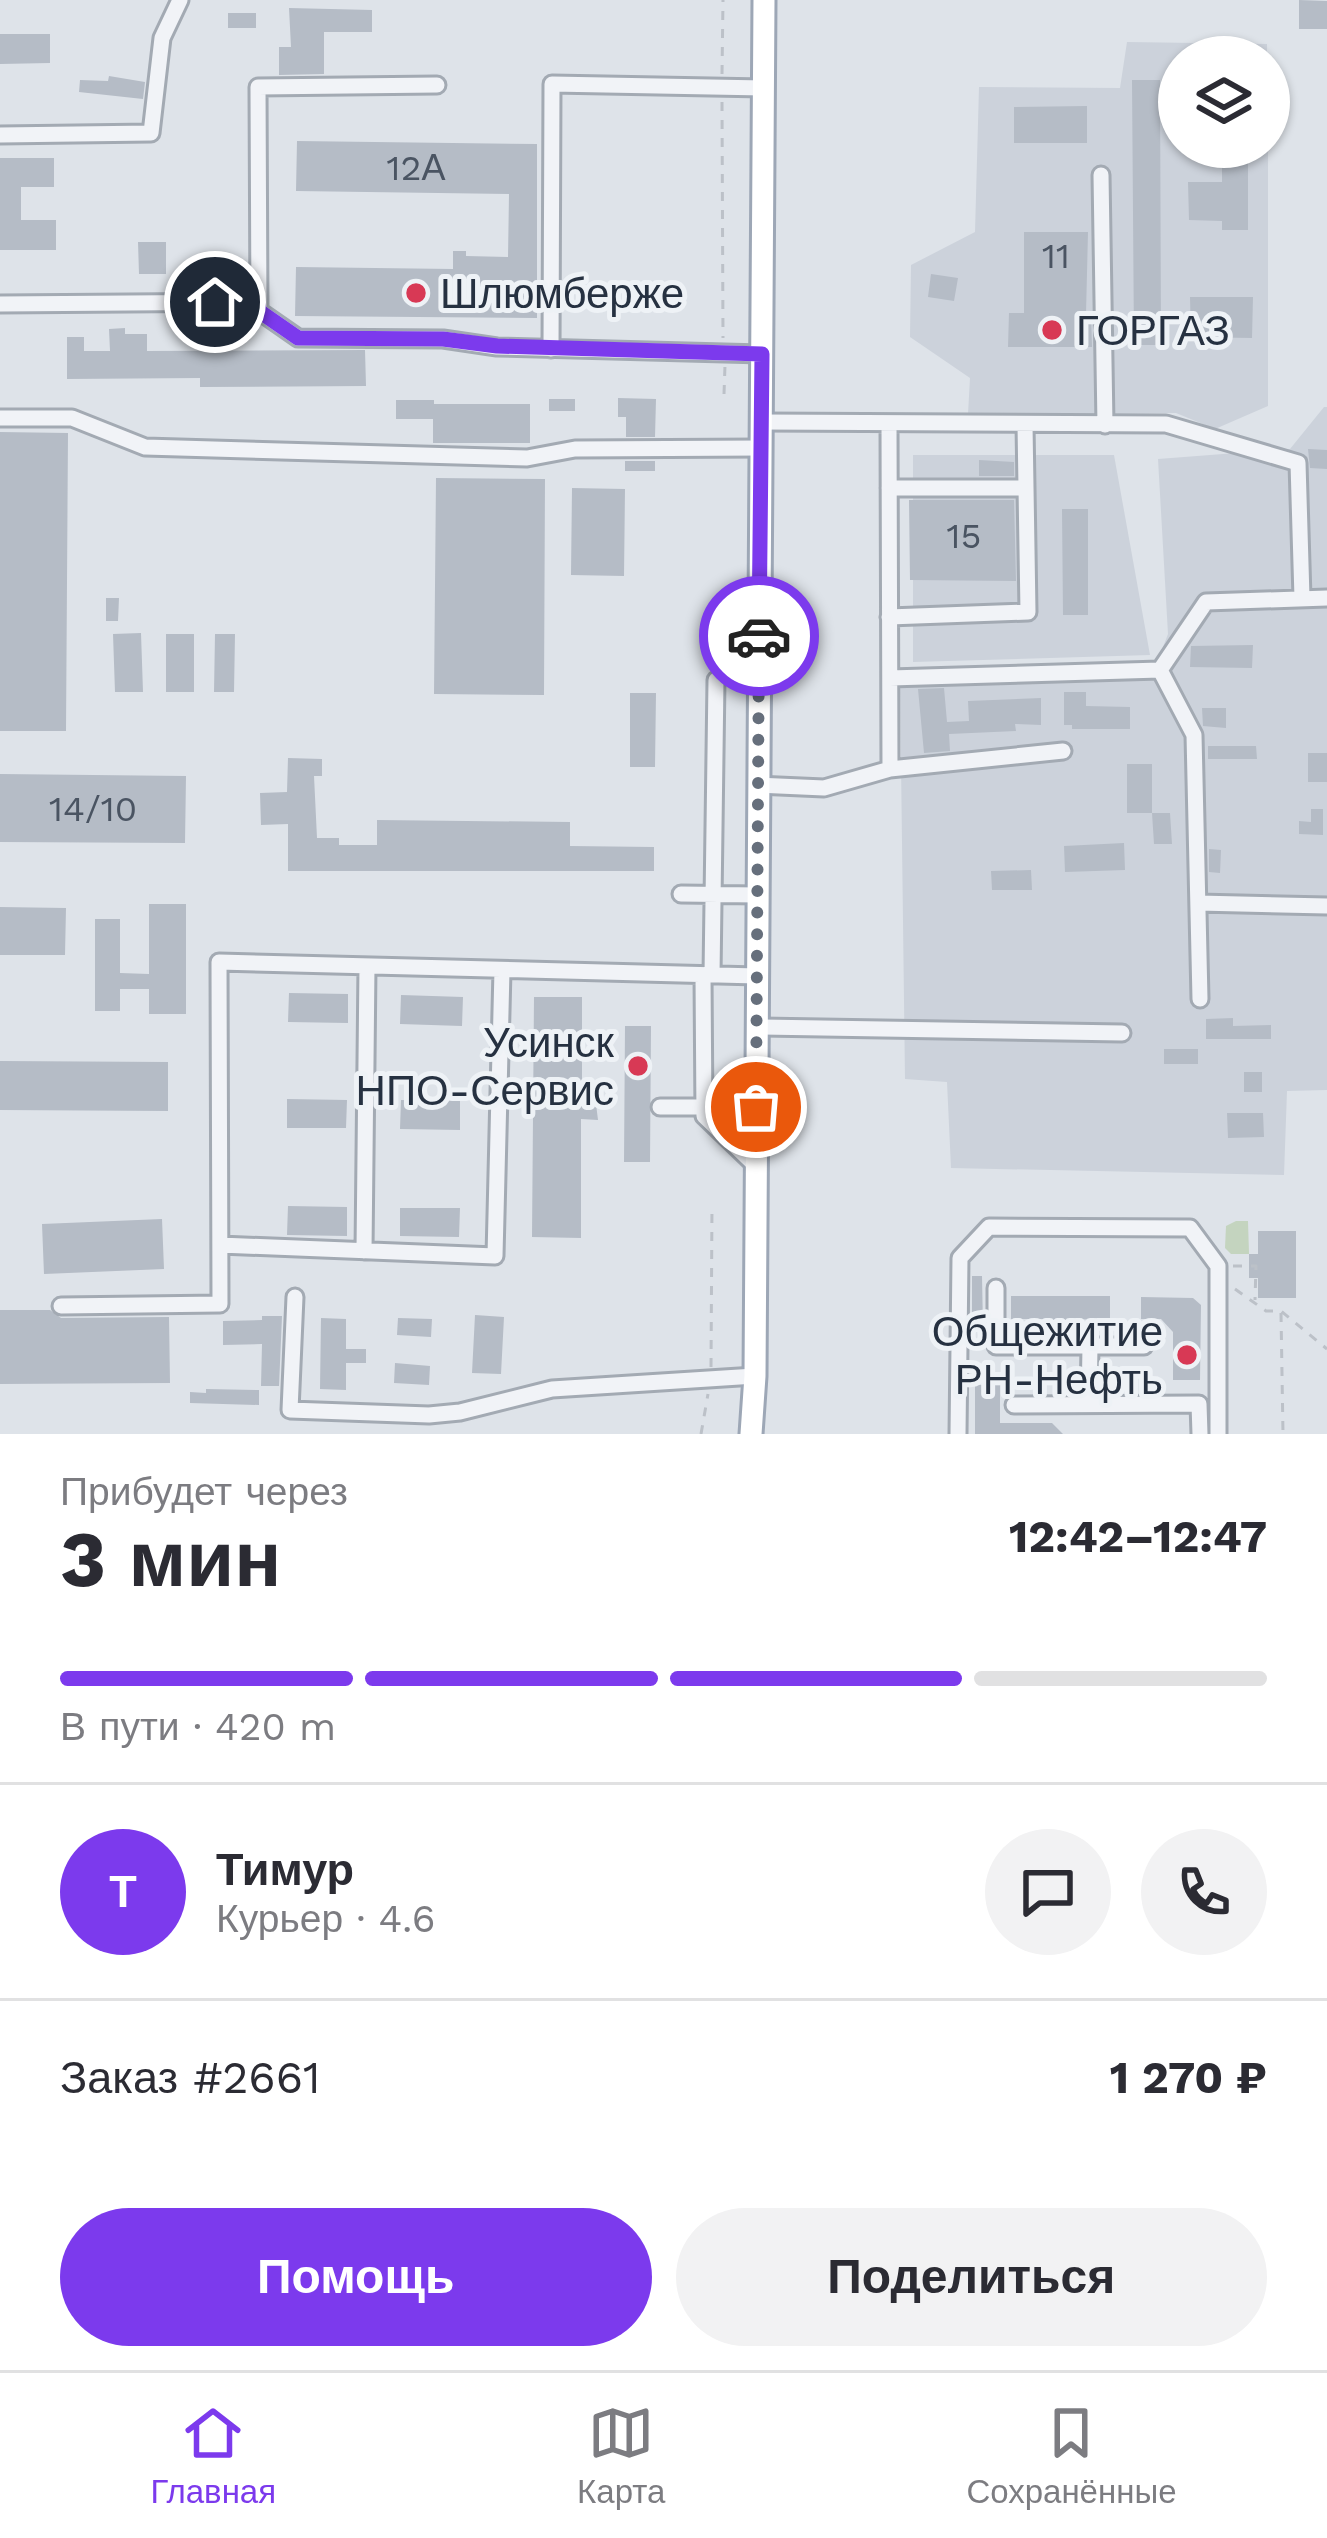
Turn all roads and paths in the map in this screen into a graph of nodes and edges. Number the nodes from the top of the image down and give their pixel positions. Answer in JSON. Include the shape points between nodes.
{"nodes":[{"id":1,"x":180,"y":0,"type":"edge"},
{"id":2,"x":723,"y":0,"type":"edge"},
{"id":3,"x":764,"y":0,"type":"edge"},
{"id":4,"x":437,"y":85,"type":"dead end"},
{"id":5,"x":722,"y":88,"type":"junction"},
{"id":6,"x":764,"y":88,"type":"junction"},
{"id":7,"x":0,"y":135,"type":"edge"},
{"id":8,"x":1101,"y":175,"type":"dead end"},
{"id":9,"x":258,"y":302,"type":"junction"},
{"id":10,"x":0,"y":304,"type":"edge"},
{"id":11,"x":551,"y":349,"type":"junction"},
{"id":12,"x":725,"y":353,"type":"junction"},
{"id":13,"x":762,"y":354,"type":"junction"},
{"id":14,"x":724,"y":394,"type":"dead end"},
{"id":15,"x":0,"y":418,"type":"edge"},
{"id":16,"x":761,"y":422,"type":"junction"},
{"id":17,"x":889,"y":425,"type":"junction"},
{"id":18,"x":1025,"y":425,"type":"junction"},
{"id":19,"x":1105,"y":425,"type":"junction"},
{"id":20,"x":761,"y":448,"type":"junction"},
{"id":21,"x":889,"y":488,"type":"junction"},
{"id":22,"x":1026,"y":488,"type":"junction"},
{"id":23,"x":1302,"y":598,"type":"junction"},
{"id":24,"x":1327,"y":598,"type":"edge"},
{"id":25,"x":890,"y":617,"type":"junction"},
{"id":26,"x":1160,"y":670,"type":"junction"},
{"id":27,"x":890,"y":678,"type":"junction"},
{"id":28,"x":716,"y":680,"type":"dead end"},
{"id":29,"x":1064,"y":751,"type":"dead end"},
{"id":30,"x":890,"y":769,"type":"junction"},
{"id":31,"x":758,"y":785,"type":"junction"},
{"id":32,"x":681,"y":894,"type":"dead end"},
{"id":33,"x":712,"y":894,"type":"junction"},
{"id":34,"x":758,"y":895,"type":"junction"},
{"id":35,"x":1198,"y":903,"type":"junction"},
{"id":36,"x":1327,"y":906,"type":"edge"},
{"id":37,"x":367,"y":966,"type":"junction"},
{"id":38,"x":502,"y":970,"type":"junction"},
{"id":39,"x":708,"y":975,"type":"junction"},
{"id":40,"x":757,"y":976,"type":"junction"},
{"id":41,"x":1200,"y":1000,"type":"dead end"},
{"id":42,"x":756,"y":1028,"type":"junction"},
{"id":43,"x":1122,"y":1033,"type":"dead end"},
{"id":44,"x":660,"y":1107,"type":"dead end"},
{"id":45,"x":704,"y":1107,"type":"junction"},
{"id":46,"x":756,"y":1107,"type":"junction"},
{"id":47,"x":755,"y":1165,"type":"junction"},
{"id":48,"x":712,"y":1205,"type":"dead end"},
{"id":49,"x":220,"y":1245,"type":"junction"},
{"id":50,"x":364,"y":1251,"type":"junction"},
{"id":51,"x":1218,"y":1272,"type":"junction"},
{"id":52,"x":996,"y":1288,"type":"dead end"},
{"id":53,"x":295,"y":1298,"type":"dead end"},
{"id":54,"x":1255,"y":1302,"type":"junction"},
{"id":55,"x":61,"y":1306,"type":"dead end"},
{"id":56,"x":1281,"y":1311,"type":"junction"},
{"id":57,"x":1090,"y":1346,"type":"junction"},
{"id":58,"x":1144,"y":1346,"type":"dead end"},
{"id":59,"x":1327,"y":1349,"type":"edge"},
{"id":60,"x":754,"y":1376,"type":"junction"},
{"id":61,"x":711,"y":1377,"type":"junction"},
{"id":62,"x":1014,"y":1405,"type":"dead end"},
{"id":63,"x":1089,"y":1405,"type":"junction"},
{"id":64,"x":701,"y":1434,"type":"edge"},
{"id":65,"x":751,"y":1434,"type":"edge"},
{"id":66,"x":958,"y":1434,"type":"edge"},
{"id":67,"x":1200,"y":1434,"type":"edge"},
{"id":68,"x":1218,"y":1434,"type":"edge"},
{"id":69,"x":1283,"y":1434,"type":"edge"}],
"edges":[{"from":1,"to":7,"type":"street","via":[[162,38],[151,133]]},
{"from":2,"to":5,"type":"path"},
{"from":3,"to":6,"type":"main road"},
{"from":4,"to":9,"type":"street","via":[[258,87]]},
{"from":5,"to":6,"type":"street"},
{"from":5,"to":11,"type":"street","via":[[552,84]]},
{"from":5,"to":12,"type":"path"},
{"from":6,"to":13,"type":"main road"},
{"from":8,"to":19,"type":"street"},
{"from":9,"to":10,"type":"street"},
{"from":9,"to":11,"type":"street","via":[[259,311],[298,338]]},
{"from":11,"to":12,"type":"street"},
{"from":12,"to":13,"type":"street"},
{"from":12,"to":14,"type":"path"},
{"from":13,"to":16,"type":"main road"},
{"from":15,"to":20,"type":"street","via":[[72,418],[145,447],[527,458],[574,449]]},
{"from":16,"to":17,"type":"street"},
{"from":16,"to":20,"type":"main road"},
{"from":17,"to":18,"type":"street"},
{"from":17,"to":21,"type":"street"},
{"from":18,"to":19,"type":"street"},
{"from":18,"to":22,"type":"street"},
{"from":19,"to":23,"type":"street","via":[[1166,424],[1298,463]]},
{"from":20,"to":31,"type":"main road"},
{"from":21,"to":22,"type":"street"},
{"from":21,"to":25,"type":"street"},
{"from":22,"to":25,"type":"street","via":[[1028,612]]},
{"from":23,"to":24,"type":"street"},
{"from":23,"to":26,"type":"street","via":[[1205,602]]},
{"from":25,"to":27,"type":"street"},
{"from":26,"to":27,"type":"street"},
{"from":26,"to":35,"type":"street","via":[[1194,735]]},
{"from":27,"to":30,"type":"street"},
{"from":28,"to":33,"type":"street"},
{"from":29,"to":30,"type":"street"},
{"from":30,"to":31,"type":"street","via":[[824,788]]},
{"from":31,"to":34,"type":"main road"},
{"from":32,"to":33,"type":"street"},
{"from":33,"to":34,"type":"street"},
{"from":33,"to":39,"type":"street"},
{"from":34,"to":40,"type":"main road"},
{"from":35,"to":36,"type":"street"},
{"from":35,"to":41,"type":"street"},
{"from":37,"to":38,"type":"street"},
{"from":37,"to":49,"type":"street","via":[[219,962]]},
{"from":37,"to":50,"type":"street"},
{"from":38,"to":39,"type":"street"},
{"from":38,"to":50,"type":"street","via":[[495,1256]]},
{"from":39,"to":40,"type":"street"},
{"from":39,"to":45,"type":"street"},
{"from":40,"to":42,"type":"main road"},
{"from":42,"to":43,"type":"street"},
{"from":42,"to":46,"type":"main road"},
{"from":44,"to":45,"type":"street"},
{"from":45,"to":46,"type":"street"},
{"from":45,"to":47,"type":"street"},
{"from":46,"to":47,"type":"main road"},
{"from":47,"to":60,"type":"main road"},
{"from":48,"to":61,"type":"path"},
{"from":49,"to":50,"type":"street"},
{"from":49,"to":55,"type":"street","via":[[220,1304]]},
{"from":51,"to":54,"type":"path"},
{"from":51,"to":54,"type":"path","via":[[1256,1267]]},
{"from":51,"to":66,"type":"street","via":[[1190,1228],[989,1227],[960,1258]]},
{"from":51,"to":68,"type":"street"},
{"from":52,"to":57,"type":"street","via":[[996,1346]]},
{"from":53,"to":61,"type":"street","via":[[290,1410],[429,1415],[552,1389]]},
{"from":54,"to":56,"type":"path"},
{"from":56,"to":59,"type":"path"},
{"from":56,"to":69,"type":"path"},
{"from":57,"to":58,"type":"street"},
{"from":57,"to":63,"type":"street"},
{"from":60,"to":61,"type":"street"},
{"from":60,"to":65,"type":"main road"},
{"from":61,"to":64,"type":"path"},
{"from":62,"to":63,"type":"street"},
{"from":63,"to":67,"type":"street","via":[[1199,1404]]}]}
